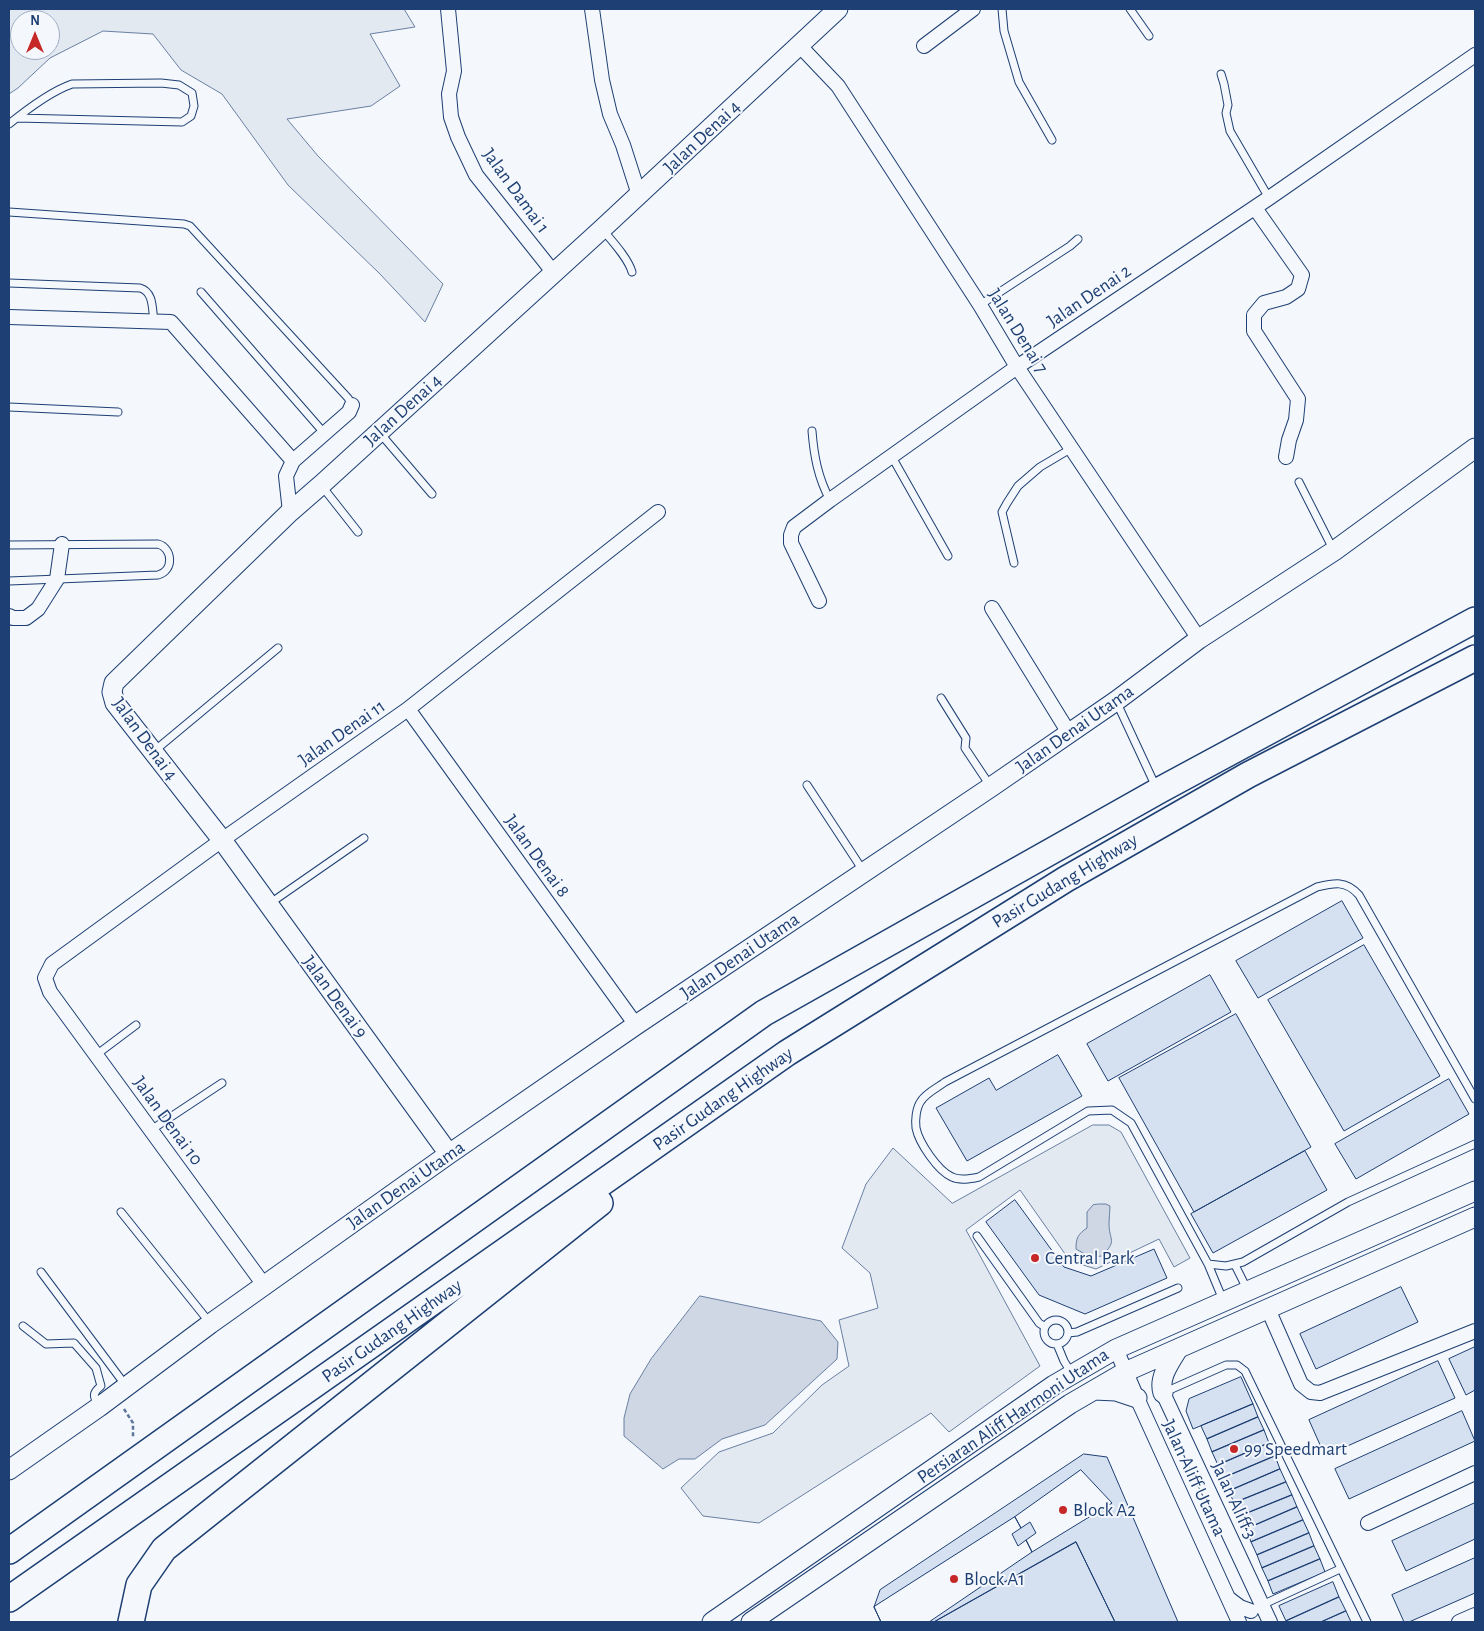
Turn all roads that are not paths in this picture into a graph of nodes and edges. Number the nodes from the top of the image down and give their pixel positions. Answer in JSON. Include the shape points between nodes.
{"nodes":[{"id":1,"x":448,"y":9,"type":"edge"},
{"id":2,"x":592,"y":9,"type":"edge"},
{"id":3,"x":838,"y":9,"type":"edge"},
{"id":4,"x":973,"y":9,"type":"edge"},
{"id":5,"x":1002,"y":9,"type":"edge"},
{"id":6,"x":1130,"y":9,"type":"edge"},
{"id":7,"x":1149,"y":36,"type":"dead end"},
{"id":8,"x":800,"y":46,"type":"junction"},
{"id":9,"x":924,"y":46,"type":"dead end"},
{"id":10,"x":1475,"y":55,"type":"edge"},
{"id":11,"x":1221,"y":74,"type":"dead end"},
{"id":12,"x":17,"y":118,"type":"junction"},
{"id":13,"x":9,"y":124,"type":"edge"},
{"id":14,"x":1052,"y":140,"type":"dead end"},
{"id":15,"x":640,"y":195,"type":"junction"},
{"id":16,"x":1269,"y":198,"type":"junction"},
{"id":17,"x":1255,"y":208,"type":"junction"},
{"id":18,"x":9,"y":212,"type":"edge"},
{"id":19,"x":602,"y":229,"type":"junction"},
{"id":20,"x":1078,"y":239,"type":"dead end"},
{"id":21,"x":632,"y":272,"type":"dead end"},
{"id":22,"x":554,"y":273,"type":"junction"},
{"id":23,"x":9,"y":283,"type":"edge"},
{"id":24,"x":201,"y":292,"type":"dead end"},
{"id":25,"x":980,"y":305,"type":"junction"},
{"id":26,"x":9,"y":317,"type":"edge"},
{"id":27,"x":154,"y":322,"type":"junction"},
{"id":28,"x":1017,"y":367,"type":"junction"},
{"id":29,"x":352,"y":405,"type":"joint"},
{"id":30,"x":9,"y":407,"type":"edge"},
{"id":31,"x":118,"y":412,"type":"dead end"},
{"id":32,"x":812,"y":431,"type":"dead end"},
{"id":33,"x":379,"y":432,"type":"junction"},
{"id":34,"x":325,"y":434,"type":"junction"},
{"id":35,"x":1072,"y":448,"type":"junction"},
{"id":36,"x":1475,"y":448,"type":"edge"},
{"id":37,"x":892,"y":457,"type":"junction"},
{"id":38,"x":1286,"y":457,"type":"dead end"},
{"id":39,"x":293,"y":461,"type":"junction"},
{"id":40,"x":1299,"y":482,"type":"dead end"},
{"id":41,"x":321,"y":485,"type":"junction"},
{"id":42,"x":432,"y":494,"type":"dead end"},
{"id":43,"x":830,"y":500,"type":"junction"},
{"id":44,"x":290,"y":512,"type":"junction"},
{"id":45,"x":658,"y":512,"type":"dead end"},
{"id":46,"x":358,"y":532,"type":"dead end"},
{"id":47,"x":62,"y":544,"type":"junction"},
{"id":48,"x":9,"y":545,"type":"edge"},
{"id":49,"x":1334,"y":551,"type":"junction"},
{"id":50,"x":948,"y":556,"type":"dead end"},
{"id":51,"x":1014,"y":563,"type":"dead end"},
{"id":52,"x":57,"y":579,"type":"junction"},
{"id":53,"x":9,"y":581,"type":"edge"},
{"id":54,"x":819,"y":601,"type":"dead end"},
{"id":55,"x":992,"y":608,"type":"dead end"},
{"id":56,"x":9,"y":616,"type":"edge"},
{"id":57,"x":1475,"y":620,"type":"edge"},
{"id":58,"x":1199,"y":639,"type":"junction"},
{"id":59,"x":278,"y":648,"type":"dead end"},
{"id":60,"x":1475,"y":658,"type":"edge"},
{"id":61,"x":941,"y":698,"type":"dead end"},
{"id":62,"x":1116,"y":701,"type":"junction"},
{"id":63,"x":408,"y":709,"type":"junction"},
{"id":64,"x":1069,"y":733,"type":"junction"},
{"id":65,"x":153,"y":752,"type":"junction"},
{"id":66,"x":807,"y":786,"type":"dead end"},
{"id":67,"x":991,"y":787,"type":"junction"},
{"id":68,"x":1158,"y":791,"type":"junction"},
{"id":69,"x":364,"y":838,"type":"dead end"},
{"id":70,"x":222,"y":840,"type":"junction"},
{"id":71,"x":864,"y":872,"type":"junction"},
{"id":72,"x":268,"y":905,"type":"junction"},
{"id":73,"x":45,"y":978,"type":"joint"},
{"id":74,"x":136,"y":1025,"type":"dead end"},
{"id":75,"x":636,"y":1025,"type":"junction"},
{"id":76,"x":787,"y":1053,"type":"junction"},
{"id":77,"x":96,"y":1054,"type":"junction"},
{"id":78,"x":222,"y":1083,"type":"dead end"},
{"id":79,"x":1475,"y":1099,"type":"edge"},
{"id":80,"x":151,"y":1130,"type":"junction"},
{"id":81,"x":1475,"y":1144,"type":"edge"},
{"id":82,"x":449,"y":1154,"type":"junction"},
{"id":83,"x":1475,"y":1191,"type":"edge"},
{"id":84,"x":121,"y":1212,"type":"dead end"},
{"id":85,"x":1475,"y":1217,"type":"edge"},
{"id":86,"x":977,"y":1236,"type":"dead end"},
{"id":87,"x":1208,"y":1264,"type":"junction"},
{"id":88,"x":1235,"y":1265,"type":"junction"},
{"id":89,"x":41,"y":1272,"type":"dead end"},
{"id":90,"x":264,"y":1285,"type":"junction"},
{"id":91,"x":1178,"y":1288,"type":"dead end"},
{"id":92,"x":1247,"y":1290,"type":"junction"},
{"id":93,"x":1223,"y":1301,"type":"junction"},
{"id":94,"x":1268,"y":1309,"type":"junction"},
{"id":95,"x":210,"y":1324,"type":"junction"},
{"id":96,"x":23,"y":1326,"type":"dead end"},
{"id":97,"x":1045,"y":1327,"type":"junction"},
{"id":98,"x":1475,"y":1331,"type":"edge"},
{"id":99,"x":1068,"y":1333,"type":"junction"},
{"id":100,"x":1057,"y":1344,"type":"junction"},
{"id":101,"x":1116,"y":1349,"type":"junction"},
{"id":102,"x":1178,"y":1349,"type":"junction"},
{"id":103,"x":1125,"y":1372,"type":"junction"},
{"id":104,"x":1072,"y":1374,"type":"junction"},
{"id":105,"x":1094,"y":1390,"type":"junction"},
{"id":106,"x":1163,"y":1393,"type":"junction"},
{"id":107,"x":113,"y":1397,"type":"junction"},
{"id":108,"x":1137,"y":1398,"type":"junction"},
{"id":109,"x":9,"y":1470,"type":"edge"},
{"id":110,"x":1475,"y":1473,"type":"edge"},
{"id":111,"x":1368,"y":1523,"type":"dead end"},
{"id":112,"x":9,"y":1551,"type":"edge"},
{"id":113,"x":1340,"y":1569,"type":"junction"},
{"id":114,"x":1228,"y":1597,"type":"junction"},
{"id":115,"x":9,"y":1599,"type":"edge"},
{"id":116,"x":1253,"y":1613,"type":"edge"},
{"id":117,"x":1475,"y":1615,"type":"edge"},
{"id":118,"x":130,"y":1622,"type":"edge"},
{"id":119,"x":712,"y":1622,"type":"edge"},
{"id":120,"x":751,"y":1622,"type":"edge"},
{"id":121,"x":1239,"y":1622,"type":"edge"},
{"id":122,"x":1270,"y":1622,"type":"edge"},
{"id":123,"x":1366,"y":1622,"type":"edge"},
{"id":124,"x":1459,"y":1622,"type":"edge"}],
"edges":[{"from":1,"to":22,"type":"street","name":"Jalan Damai 1","via":[[454,71],[449,94],[451,117],[458,137],[476,175]]},
{"from":2,"to":15,"type":"street","via":[[610,114]]},
{"from":3,"to":8,"type":"street","name":"Jalan Denai 4"},
{"from":4,"to":9,"type":"street"},
{"from":5,"to":14,"type":"lane","via":[[1004,31],[1019,82]]},
{"from":6,"to":7,"type":"lane"},
{"from":8,"to":15,"type":"street","name":"Jalan Denai 4"},
{"from":8,"to":25,"type":"street","name":"Jalan Denai 7","via":[[838,86]]},
{"from":10,"to":16,"type":"street","name":"Jalan Denai 2"},
{"from":11,"to":16,"type":"lane","via":[[1230,131]]},
{"from":12,"to":12,"type":"lane","via":[[182,122],[191,116],[194,106],[192,92],[179,85],[72,84]]},
{"from":12,"to":13,"type":"lane"},
{"from":15,"to":19,"type":"street","name":"Jalan Denai 4"},
{"from":16,"to":17,"type":"street","name":"Jalan Denai 2"},
{"from":17,"to":28,"type":"street","name":"Jalan Denai 2"},
{"from":17,"to":38,"type":"street","via":[[1302,275],[1298,289],[1286,297],[1264,303],[1254,314],[1254,331],[1298,399]]},
{"from":18,"to":29,"type":"lane","via":[[190,226]]},
{"from":19,"to":21,"type":"lane"},
{"from":19,"to":22,"type":"street","name":"Jalan Denai 4"},
{"from":20,"to":25,"type":"lane"},
{"from":22,"to":33,"type":"street","name":"Jalan Denai 4"},
{"from":23,"to":27,"type":"lane","via":[[146,289]]},
{"from":24,"to":34,"type":"lane"},
{"from":25,"to":28,"type":"street","name":"Jalan Denai 7"},
{"from":26,"to":27,"type":"street"},
{"from":27,"to":39,"type":"street","via":[[171,322]]},
{"from":28,"to":35,"type":"street","name":"Jalan Denai 7"},
{"from":28,"to":37,"type":"street","name":"Jalan Denai 2"},
{"from":29,"to":34,"type":"street","via":[[349,412]]},
{"from":30,"to":31,"type":"lane"},
{"from":32,"to":43,"type":"lane","via":[[817,468]]},
{"from":33,"to":41,"type":"street","name":"Jalan Denai 4"},
{"from":33,"to":42,"type":"lane"},
{"from":34,"to":39,"type":"street"},
{"from":35,"to":51,"type":"lane","via":[[1040,467],[1018,486],[1002,512]]},
{"from":35,"to":58,"type":"street","name":"Jalan Denai 7"},
{"from":36,"to":49,"type":"street","name":"Jalan Denai Utama"},
{"from":37,"to":43,"type":"street","name":"Jalan Denai 2"},
{"from":37,"to":50,"type":"lane"},
{"from":39,"to":44,"type":"street","via":[[286,476]]},
{"from":40,"to":49,"type":"lane"},
{"from":41,"to":44,"type":"street","name":"Jalan Denai 4"},
{"from":41,"to":46,"type":"lane"},
{"from":43,"to":54,"type":"street","name":"Jalan Denai 2","via":[[794,527],[791,535],[794,552]]},
{"from":44,"to":65,"type":"street","name":"Jalan Denai 4","via":[[114,683],[115,703]]},
{"from":45,"to":63,"type":"street","name":"Jalan Denai 11"},
{"from":47,"to":48,"type":"lane"},
{"from":47,"to":52,"type":"street"},
{"from":47,"to":52,"type":"lane","via":[[158,544],[167,549],[169,564],[168,569],[158,575]]},
{"from":49,"to":58,"type":"street","name":"Jalan Denai Utama"},
{"from":52,"to":53,"type":"lane"},
{"from":52,"to":56,"type":"street","via":[[38,609],[26,618]]},
{"from":55,"to":64,"type":"street"},
{"from":57,"to":68,"type":"highway","name":"Pasir Gudang Highway"},
{"from":58,"to":62,"type":"street","name":"Jalan Denai Utama"},
{"from":59,"to":65,"type":"lane"},
{"from":60,"to":76,"type":"highway","name":"Pasir Gudang Highway","via":[[1248,775],[1066,878]]},
{"from":61,"to":67,"type":"lane","via":[[966,738],[965,748]]},
{"from":62,"to":64,"type":"street","name":"Jalan Denai Utama"},
{"from":62,"to":68,"type":"lane"},
{"from":63,"to":70,"type":"street","name":"Jalan Denai 11"},
{"from":63,"to":75,"type":"street","name":"Jalan Denai 8"},
{"from":64,"to":67,"type":"street","name":"Jalan Denai Utama"},
{"from":65,"to":70,"type":"street","name":"Jalan Denai 4"},
{"from":66,"to":71,"type":"lane"},
{"from":67,"to":71,"type":"street","name":"Jalan Denai Utama"},
{"from":68,"to":112,"type":"highway","name":"Pasir Gudang Highway","via":[[764,1013]]},
{"from":69,"to":72,"type":"lane"},
{"from":70,"to":72,"type":"street","name":"Jalan Denai 9"},
{"from":70,"to":73,"type":"street","name":"Jalan Denai 11","via":[[52,964]]},
{"from":71,"to":75,"type":"street","name":"Jalan Denai Utama"},
{"from":72,"to":82,"type":"street","name":"Jalan Denai 9"},
{"from":73,"to":77,"type":"street","name":"Jalan Denai 10","via":[[50,992]]},
{"from":74,"to":77,"type":"lane"},
{"from":75,"to":82,"type":"street","name":"Jalan Denai Utama"},
{"from":76,"to":115,"type":"highway","name":"Pasir Gudang Highway"},
{"from":76,"to":118,"type":"highway","via":[[473,1306],[164,1548],[139,1585]]},
{"from":77,"to":80,"type":"street","name":"Jalan Denai 10"},
{"from":78,"to":80,"type":"lane"},
{"from":79,"to":87,"type":"lane","via":[[1359,895],[1353,888],[1333,883],[1317,888],[954,1078],[921,1101],[916,1114],[916,1128],[923,1145],[944,1172],[967,1180],[979,1177],[1088,1111],[1112,1110],[1120,1114],[1131,1123]]},
{"from":80,"to":90,"type":"street","name":"Jalan Denai 10"},
{"from":81,"to":88,"type":"lane","via":[[1348,1202]]},
{"from":82,"to":90,"type":"street","name":"Jalan Denai Utama"},
{"from":83,"to":92,"type":"street","name":"Persiaran Aliff Harmoni Utama"},
{"from":84,"to":95,"type":"lane"},
{"from":85,"to":94,"type":"street","name":"Persiaran Aliff Harmoni Utama"},
{"from":86,"to":97,"type":"lane"},
{"from":87,"to":88,"type":"lane"},
{"from":87,"to":93,"type":"lane"},
{"from":88,"to":92,"type":"lane"},
{"from":89,"to":107,"type":"lane"},
{"from":90,"to":95,"type":"street","name":"Jalan Denai Utama"},
{"from":91,"to":99,"type":"lane"},
{"from":92,"to":93,"type":"street","name":"Persiaran Aliff Harmoni Utama"},
{"from":93,"to":101,"type":"street","name":"Persiaran Aliff Harmoni Utama"},
{"from":94,"to":98,"type":"street","via":[[1301,1384],[1320,1394]]},
{"from":94,"to":102,"type":"street","name":"Persiaran Aliff Harmoni Utama"},
{"from":95,"to":107,"type":"street","name":"Jalan Denai Utama"},
{"from":96,"to":107,"type":"lane","via":[[46,1344],[74,1343],[96,1368],[102,1386],[94,1396]]},
{"from":97,"to":99,"type":"lane","via":[[1058,1320],[1064,1323]]},
{"from":97,"to":100,"type":"lane","via":[[1046,1337]]},
{"from":99,"to":100,"type":"lane"},
{"from":100,"to":104,"type":"lane"},
{"from":101,"to":103,"type":"street","name":"Jalan Aliff Utama"},
{"from":101,"to":104,"type":"street","name":"Persiaran Aliff Harmoni Utama"},
{"from":102,"to":103,"type":"street","name":"Persiaran Aliff Harmoni Utama"},
{"from":102,"to":106,"type":"street","via":[[1162,1378]]},
{"from":103,"to":105,"type":"street","name":"Persiaran Aliff Harmoni Utama"},
{"from":103,"to":108,"type":"street","name":"Jalan Aliff Utama"},
{"from":104,"to":119,"type":"street","name":"Persiaran Aliff Harmoni Utama"},
{"from":105,"to":108,"type":"street","via":[[1116,1391]]},
{"from":105,"to":120,"type":"street","name":"Persiaran Aliff Harmoni Utama"},
{"from":106,"to":113,"type":"lane","via":[[1226,1365],[1237,1365],[1245,1371]]},
{"from":106,"to":116,"type":"street","name":"Jalan Aliff 3"},
{"from":107,"to":109,"type":"street","name":"Jalan Denai Utama"},
{"from":108,"to":114,"type":"street","name":"Jalan Aliff Utama"},
{"from":110,"to":111,"type":"street"},
{"from":113,"to":116,"type":"lane"},
{"from":113,"to":123,"type":"lane"},
{"from":114,"to":116,"type":"street"},
{"from":114,"to":121,"type":"street","name":"Jalan Aliff Utama"},
{"from":116,"to":122,"type":"street","name":"Jalan Aliff 3"},
{"from":117,"to":124,"type":"street"}]}
